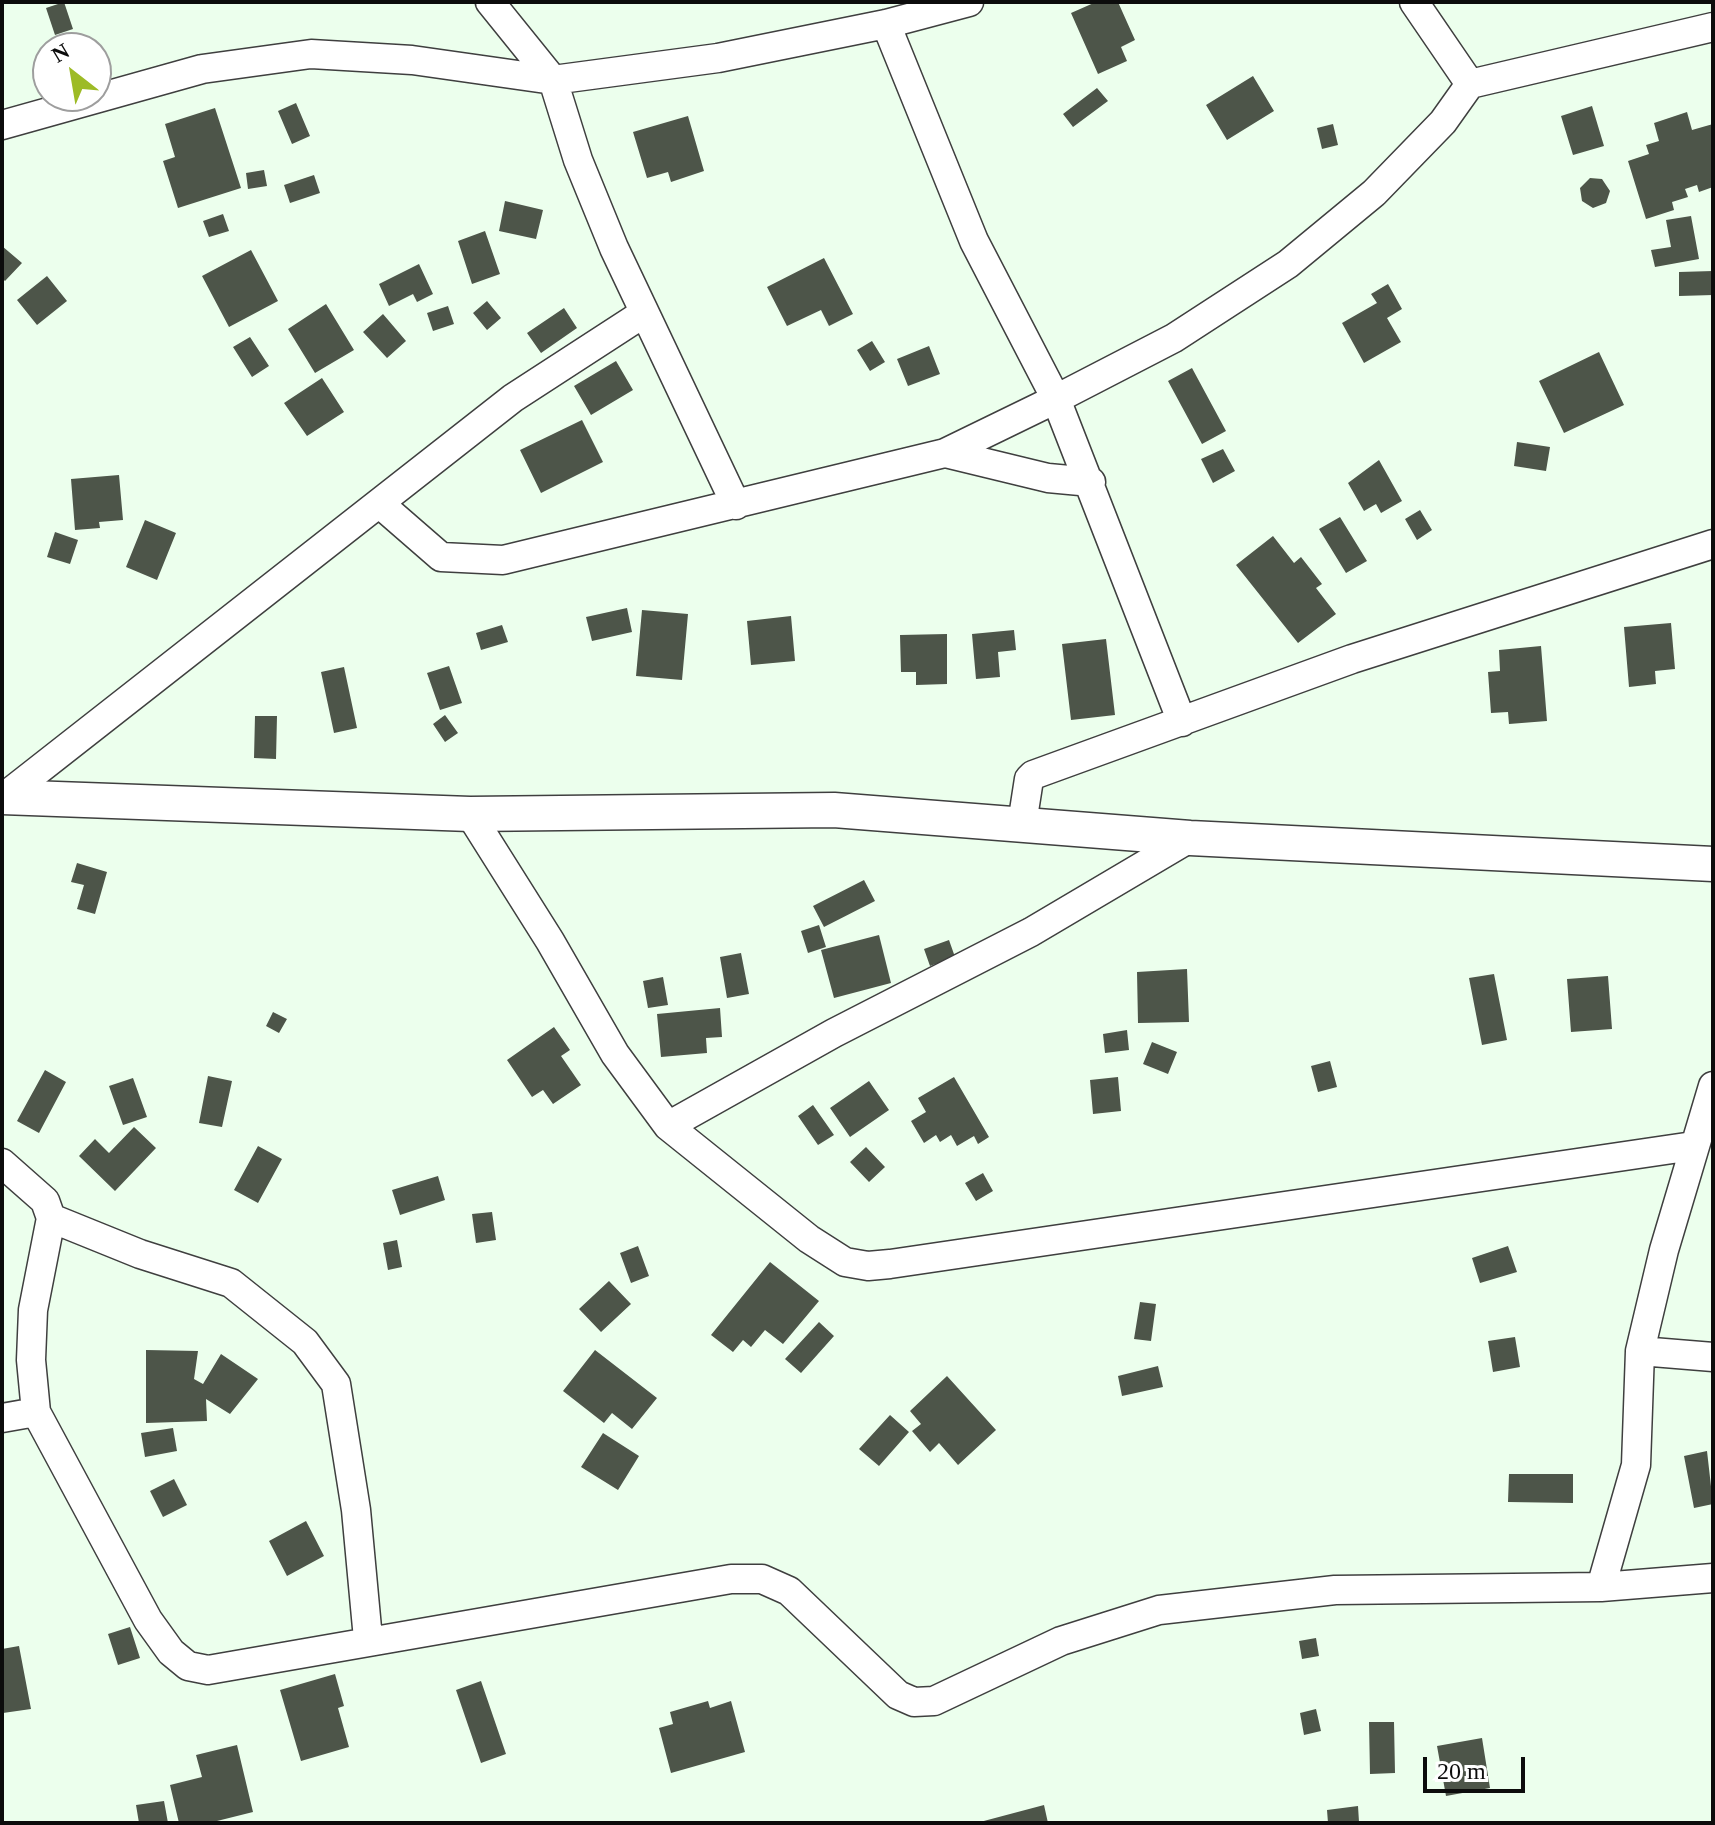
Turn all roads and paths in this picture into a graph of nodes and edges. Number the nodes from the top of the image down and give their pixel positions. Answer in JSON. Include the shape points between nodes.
{"nodes":[{"id":1,"x":490,"y":2,"type":"edge"},
{"id":2,"x":969,"y":2,"type":"edge"},
{"id":3,"x":1414,"y":2,"type":"edge"},
{"id":4,"x":886,"y":24,"type":"junction"},
{"id":5,"x":1713,"y":27,"type":"edge"},
{"id":6,"x":553,"y":80,"type":"junction"},
{"id":7,"x":1470,"y":84,"type":"junction"},
{"id":8,"x":2,"y":125,"type":"edge"},
{"id":9,"x":644,"y":313,"type":"junction"},
{"id":10,"x":1056,"y":399,"type":"junction"},
{"id":11,"x":945,"y":453,"type":"junction"},
{"id":12,"x":1091,"y":482,"type":"junction"},
{"id":13,"x":380,"y":504,"type":"junction"},
{"id":14,"x":736,"y":505,"type":"junction"},
{"id":15,"x":1713,"y":544,"type":"edge"},
{"id":16,"x":1182,"y":722,"type":"junction"},
{"id":17,"x":3,"y":797,"type":"edge"},
{"id":18,"x":470,"y":814,"type":"junction"},
{"id":19,"x":1022,"y":824,"type":"junction"},
{"id":20,"x":1190,"y":838,"type":"junction"},
{"id":21,"x":1713,"y":864,"type":"edge"},
{"id":22,"x":1713,"y":1086,"type":"edge"},
{"id":23,"x":668,"y":1126,"type":"junction"},
{"id":24,"x":1693,"y":1146,"type":"junction"},
{"id":25,"x":2,"y":1163,"type":"edge"},
{"id":26,"x":51,"y":1218,"type":"junction"},
{"id":27,"x":1640,"y":1351,"type":"junction"},
{"id":28,"x":1713,"y":1357,"type":"edge"},
{"id":29,"x":36,"y":1412,"type":"junction"},
{"id":30,"x":2,"y":1418,"type":"edge"},
{"id":31,"x":1713,"y":1578,"type":"edge"},
{"id":32,"x":1601,"y":1587,"type":"junction"},
{"id":33,"x":368,"y":1639,"type":"junction"}],
"edges":[{"from":1,"to":6,"type":"street"},
{"from":2,"to":4,"type":"street"},
{"from":3,"to":7,"type":"street"},
{"from":4,"to":6,"type":"street","via":[[718,58]]},
{"from":4,"to":10,"type":"street","via":[[974,241]]},
{"from":5,"to":7,"type":"street"},
{"from":6,"to":8,"type":"street","via":[[412,60],[311,54],[202,69]]},
{"from":6,"to":9,"type":"street","via":[[578,160]]},
{"from":7,"to":10,"type":"street","via":[[1443,122],[1374,193],[1288,264],[1174,338]]},
{"from":9,"to":13,"type":"street","via":[[513,398]]},
{"from":9,"to":14,"type":"street"},
{"from":10,"to":11,"type":"street"},
{"from":10,"to":12,"type":"street"},
{"from":11,"to":12,"type":"street","via":[[1048,478]]},
{"from":11,"to":14,"type":"street"},
{"from":12,"to":16,"type":"street"},
{"from":13,"to":14,"type":"street","via":[[441,557],[490,560]]},
{"from":13,"to":17,"type":"street"},
{"from":15,"to":16,"type":"street","via":[[1352,659]]},
{"from":16,"to":19,"type":"street","via":[[1033,775]]},
{"from":17,"to":18,"type":"street"},
{"from":18,"to":19,"type":"street","via":[[834,810]]},
{"from":18,"to":23,"type":"street","via":[[615,1054]]},
{"from":19,"to":20,"type":"street"},
{"from":20,"to":21,"type":"street"},
{"from":20,"to":23,"type":"street","via":[[1073,909]]},
{"from":22,"to":24,"type":"street"},
{"from":23,"to":24,"type":"street","via":[[809,1239],[845,1262],[868,1266]]},
{"from":24,"to":27,"type":"street"},
{"from":25,"to":26,"type":"street","via":[[45,1201]]},
{"from":26,"to":29,"type":"street","via":[[33,1310]]},
{"from":26,"to":33,"type":"street","via":[[231,1283],[276,1315],[327,1367],[336,1384],[356,1510]]},
{"from":27,"to":28,"type":"street"},
{"from":27,"to":32,"type":"street","via":[[1636,1465]]},
{"from":29,"to":30,"type":"street"},
{"from":29,"to":33,"type":"street","via":[[148,1620],[188,1666],[208,1670]]},
{"from":31,"to":32,"type":"street"},
{"from":32,"to":33,"type":"street","via":[[1335,1590],[1159,1610],[1061,1641],[924,1702],[898,1695],[789,1591],[762,1579],[731,1579]]}]}
